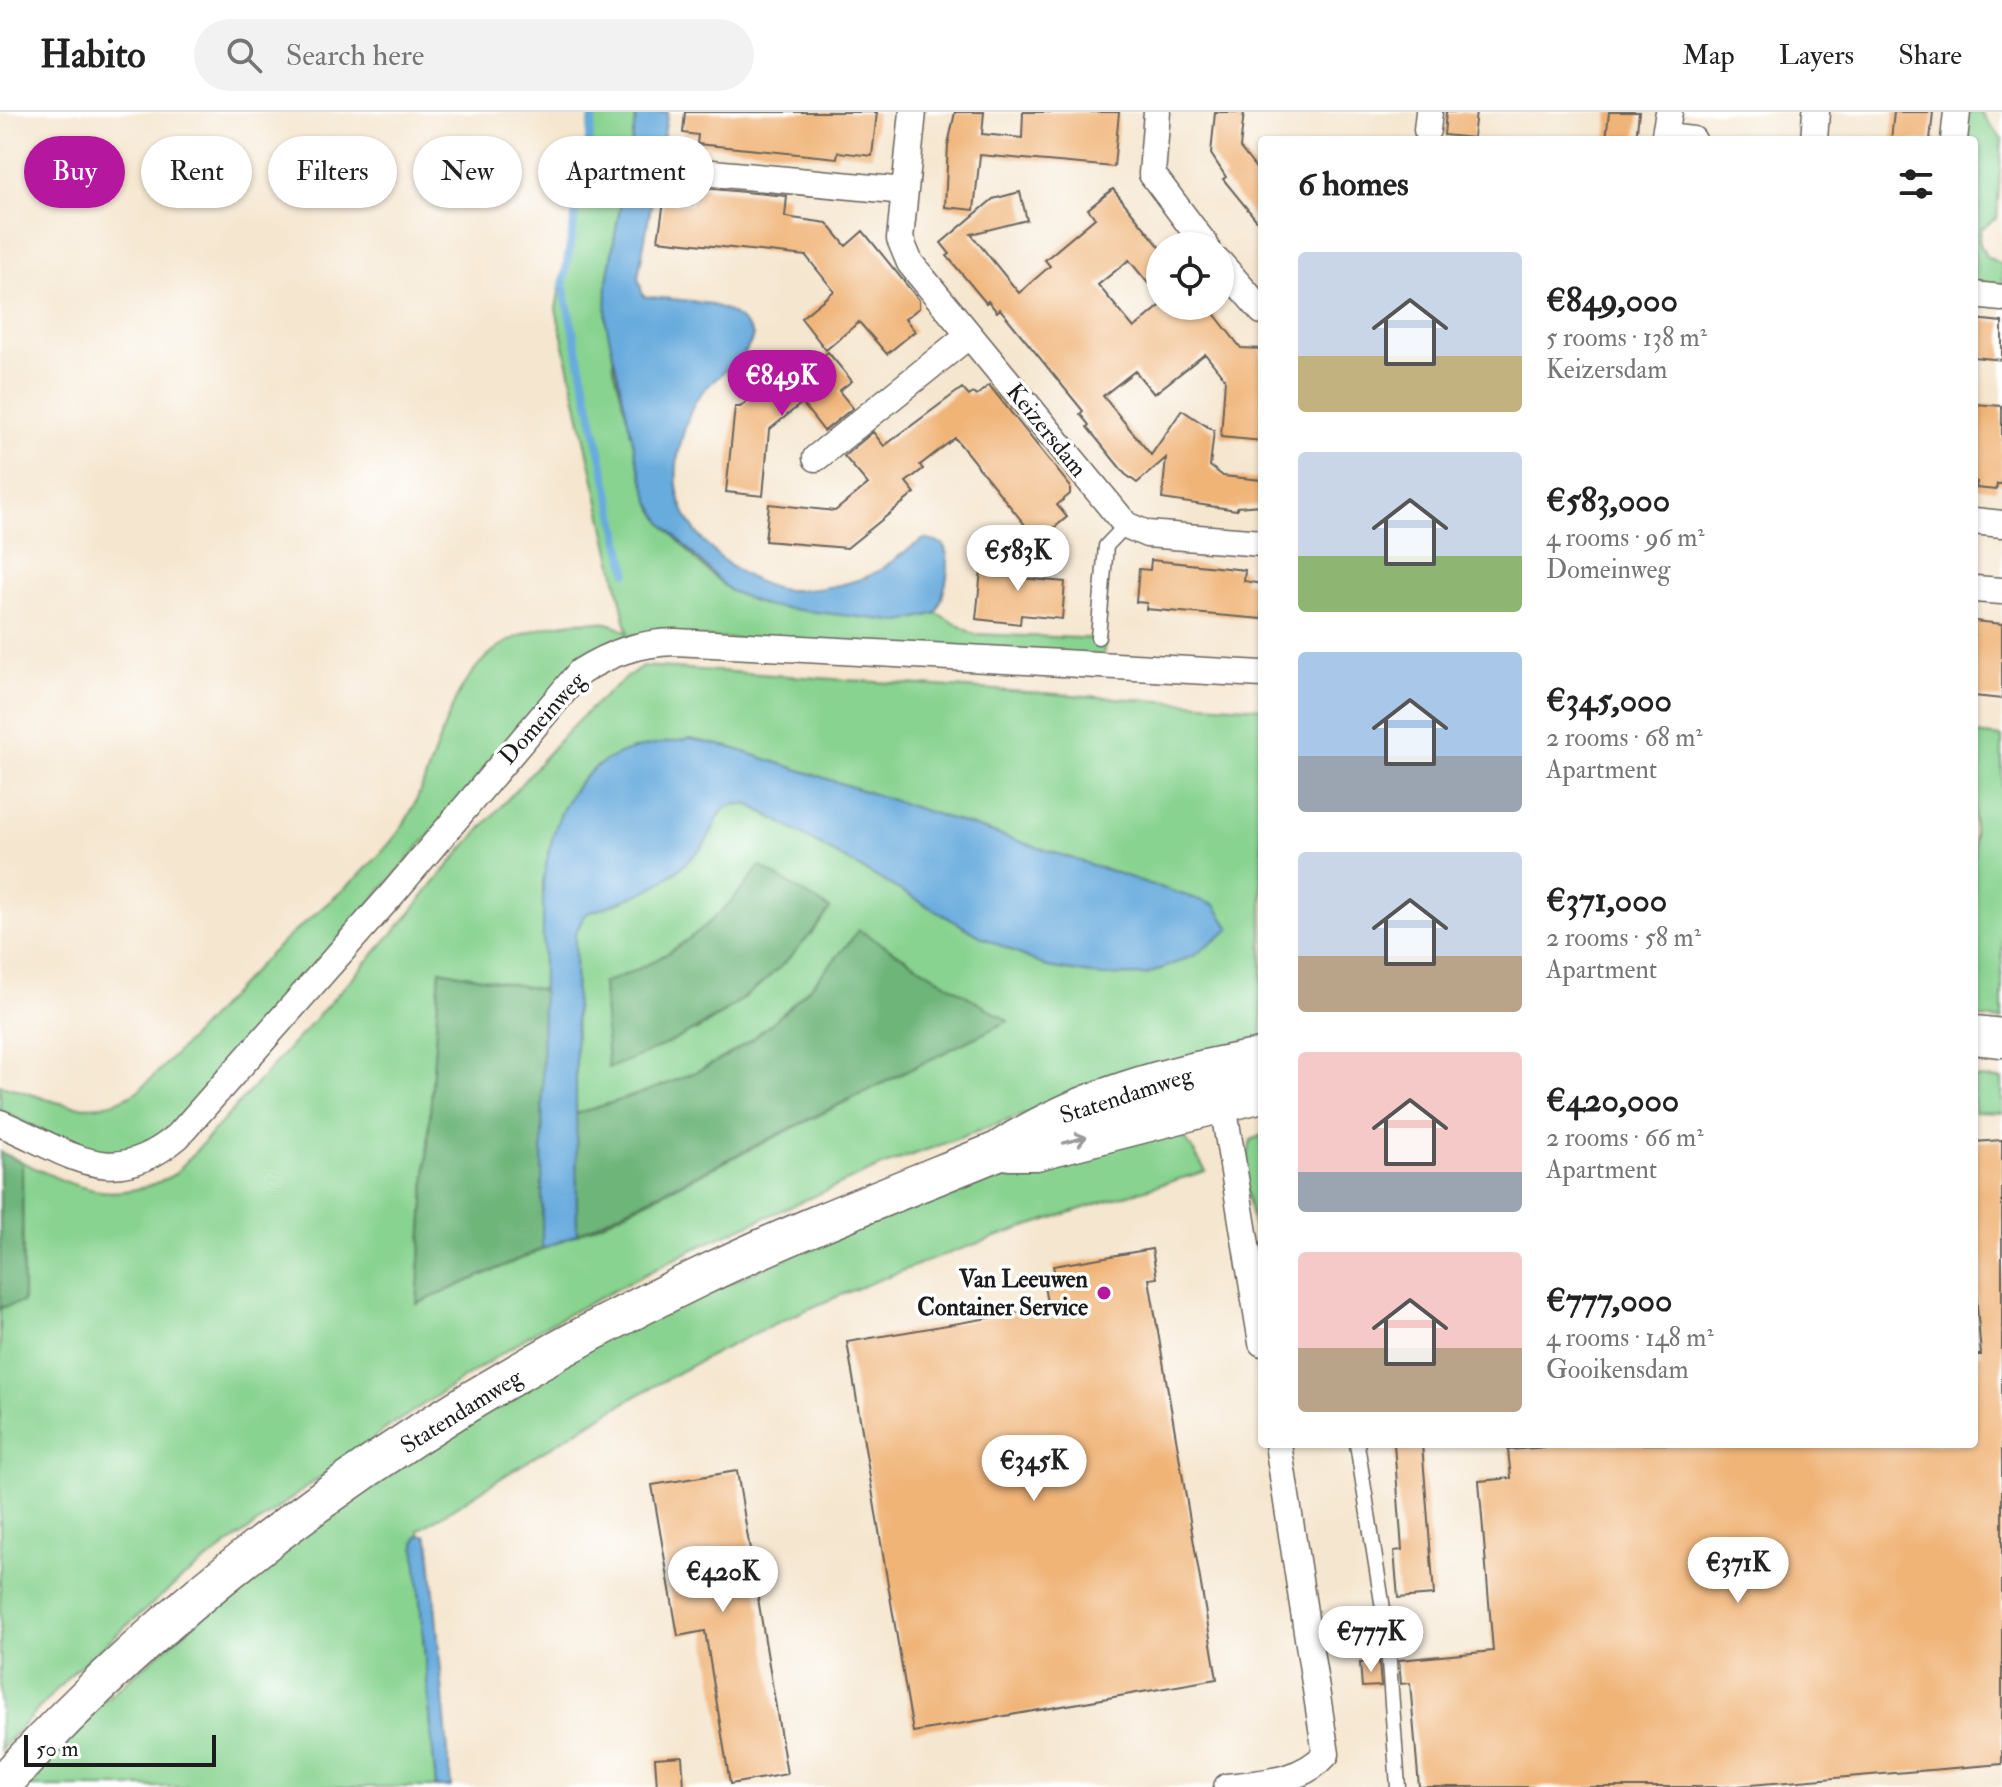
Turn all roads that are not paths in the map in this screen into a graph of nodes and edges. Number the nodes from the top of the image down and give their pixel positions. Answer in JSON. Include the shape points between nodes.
{"nodes":[{"id":1,"x":913,"y":112,"type":"edge"},
{"id":2,"x":1157,"y":112,"type":"edge"},
{"id":3,"x":1816,"y":112,"type":"edge"},
{"id":4,"x":1957,"y":112,"type":"edge"},
{"id":5,"x":1814,"y":136,"type":"edge"},
{"id":6,"x":1954,"y":136,"type":"edge"},
{"id":7,"x":714,"y":173,"type":"edge"},
{"id":8,"x":905,"y":191,"type":"junction"},
{"id":9,"x":1196,"y":232,"type":"edge"},
{"id":10,"x":1234,"y":279,"type":"edge"},
{"id":11,"x":1978,"y":295,"type":"edge"},
{"id":12,"x":2002,"y":298,"type":"edge"},
{"id":13,"x":1258,"y":306,"type":"edge"},
{"id":14,"x":969,"y":335,"type":"junction"},
{"id":15,"x":816,"y":458,"type":"dead end"},
{"id":16,"x":1978,"y":521,"type":"edge"},
{"id":17,"x":2002,"y":524,"type":"edge"},
{"id":18,"x":1126,"y":525,"type":"junction"},
{"id":19,"x":1258,"y":543,"type":"edge"},
{"id":20,"x":1978,"y":589,"type":"edge"},
{"id":21,"x":2002,"y":591,"type":"edge"},
{"id":22,"x":1098,"y":637,"type":"dead end"},
{"id":23,"x":1258,"y":674,"type":"edge"},
{"id":24,"x":1978,"y":1035,"type":"edge"},
{"id":25,"x":2002,"y":1038,"type":"edge"},
{"id":26,"x":1258,"y":1060,"type":"edge"},
{"id":27,"x":1219,"y":1084,"type":"junction"},
{"id":28,"x":1258,"y":1092,"type":"edge"},
{"id":29,"x":0,"y":1123,"type":"edge"},
{"id":30,"x":1256,"y":1263,"type":"edge"},
{"id":31,"x":1258,"y":1290,"type":"edge"},
{"id":32,"x":1279,"y":1448,"type":"edge"},
{"id":33,"x":1358,"y":1448,"type":"edge"},
{"id":34,"x":0,"y":1787,"type":"edge"},
{"id":35,"x":1227,"y":1787,"type":"edge"},
{"id":36,"x":1398,"y":1787,"type":"edge"}],
"edges":[{"from":1,"to":8,"type":"street","name":"Keizersdam"},
{"from":2,"to":9,"type":"street","via":[[1152,174]]},
{"from":3,"to":5,"type":"street"},
{"from":4,"to":6,"type":"street"},
{"from":7,"to":8,"type":"street"},
{"from":8,"to":14,"type":"street","name":"Keizersdam","via":[[900,239],[910,263]]},
{"from":10,"to":13,"type":"street"},
{"from":11,"to":12,"type":"street"},
{"from":14,"to":15,"type":"street"},
{"from":14,"to":18,"type":"street","name":"Keizersdam"},
{"from":16,"to":17,"type":"street"},
{"from":18,"to":19,"type":"street","via":[[1147,534]]},
{"from":18,"to":22,"type":"lane","via":[[1106,546]]},
{"from":20,"to":21,"type":"street"},
{"from":23,"to":29,"type":"street","name":"Domeinweg","via":[[675,642],[605,656],[580,672],[393,893],[160,1151],[136,1162],[97,1166]]},
{"from":24,"to":25,"type":"main road"},
{"from":26,"to":27,"type":"main road","name":"Statendamweg"},
{"from":27,"to":28,"type":"main road","name":"Statendamweg"},
{"from":27,"to":30,"type":"street"},
{"from":27,"to":34,"type":"main road","name":"Statendamweg","via":[[1036,1151],[998,1151],[698,1278],[576,1341],[448,1416],[212,1582],[37,1745]]},
{"from":30,"to":31,"type":"street"},
{"from":32,"to":35,"type":"street","via":[[1326,1754],[1315,1767],[1279,1781]]},
{"from":33,"to":36,"type":"lane","via":[[1387,1634]]}]}
